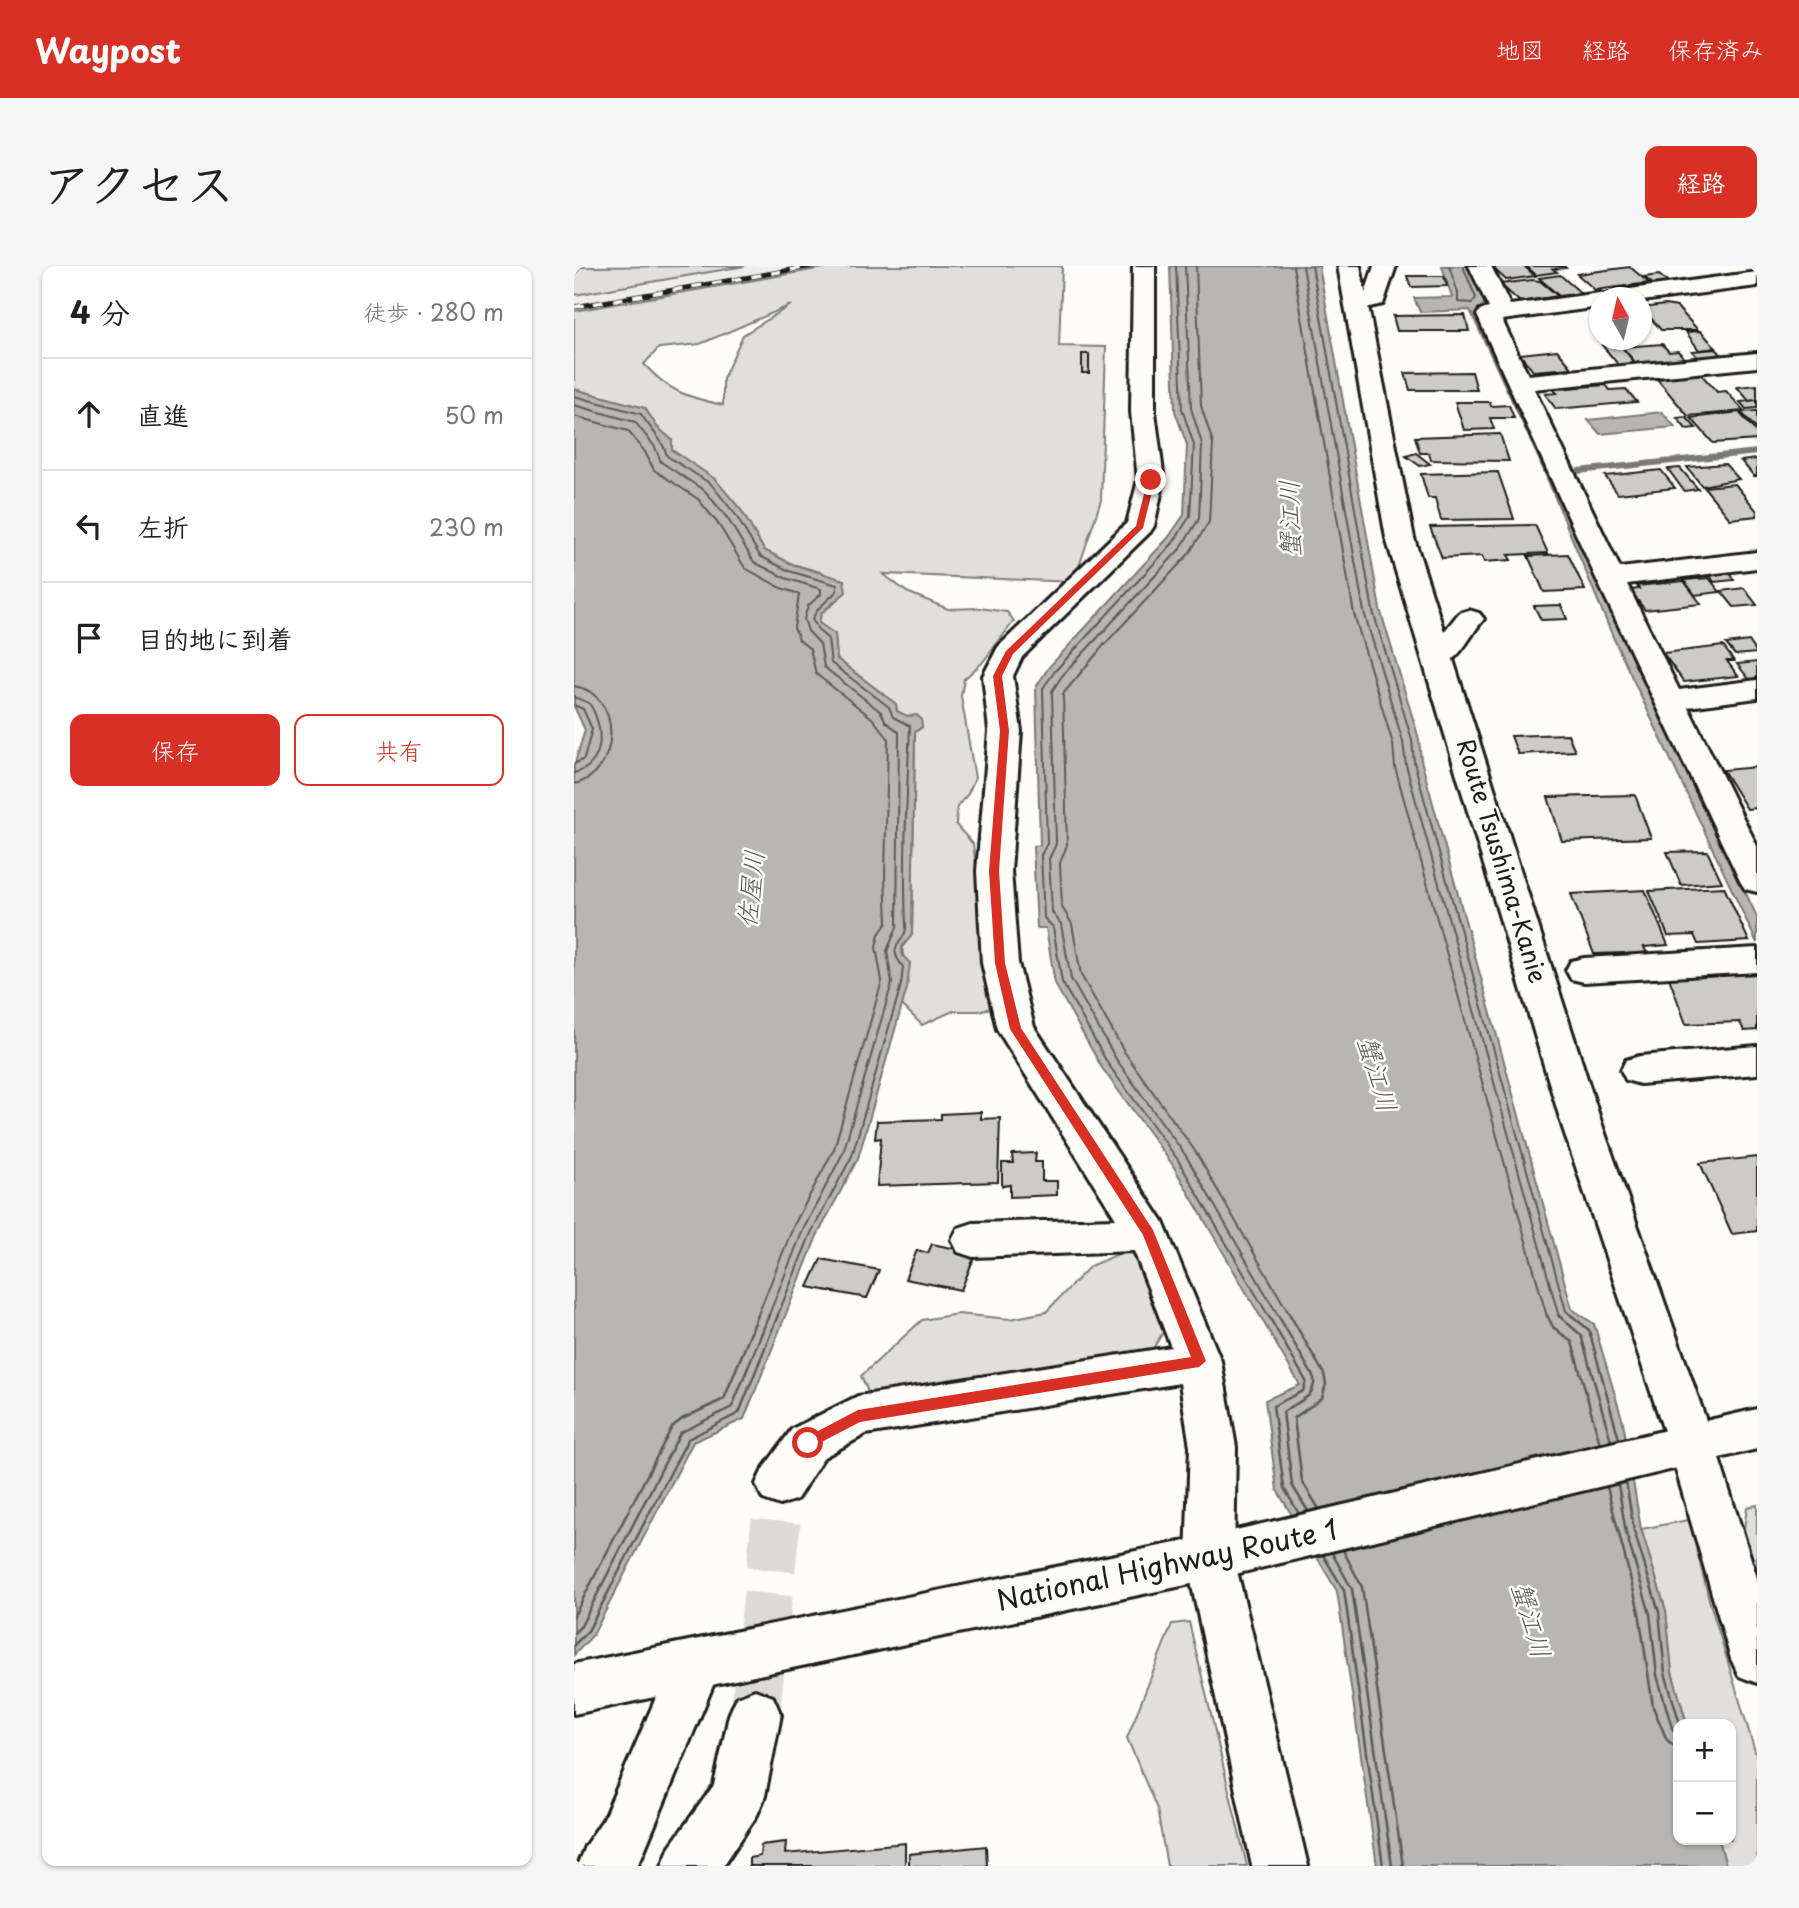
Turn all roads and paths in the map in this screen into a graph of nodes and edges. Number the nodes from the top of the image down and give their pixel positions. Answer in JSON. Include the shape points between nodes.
{"nodes":[{"id":1,"x":1144,"y":266,"type":"edge"},
{"id":2,"x":1349,"y":266,"type":"edge"},
{"id":3,"x":1385,"y":266,"type":"edge"},
{"id":4,"x":1480,"y":266,"type":"edge"},
{"id":5,"x":1707,"y":266,"type":"edge"},
{"id":6,"x":1757,"y":278,"type":"edge"},
{"id":7,"x":1726,"y":282,"type":"junction"},
{"id":8,"x":1652,"y":293,"type":"edge"},
{"id":9,"x":1589,"y":301,"type":"edge"},
{"id":10,"x":1356,"y":302,"type":"junction"},
{"id":11,"x":1747,"y":302,"type":"dead end"},
{"id":12,"x":1503,"y":313,"type":"junction"},
{"id":13,"x":1757,"y":360,"type":"edge"},
{"id":14,"x":1520,"y":383,"type":"junction"},
{"id":15,"x":1757,"y":560,"type":"edge"},
{"id":16,"x":1611,"y":578,"type":"junction"},
{"id":17,"x":1469,"y":619,"type":"dead end"},
{"id":18,"x":1438,"y":659,"type":"junction"},
{"id":19,"x":1757,"y":689,"type":"edge"},
{"id":20,"x":1671,"y":701,"type":"junction"},
{"id":21,"x":1747,"y":836,"type":"edge"},
{"id":22,"x":1757,"y":881,"type":"edge"},
{"id":23,"x":1757,"y":960,"type":"edge"},
{"id":24,"x":1584,"y":970,"type":"dead end"},
{"id":25,"x":1757,"y":1060,"type":"edge"},
{"id":26,"x":1640,"y":1070,"type":"dead end"},
{"id":27,"x":1148,"y":1234,"type":"junction"},
{"id":28,"x":973,"y":1240,"type":"dead end"},
{"id":29,"x":1199,"y":1361,"type":"junction"},
{"id":30,"x":1757,"y":1429,"type":"edge"},
{"id":31,"x":1692,"y":1446,"type":"junction"},
{"id":32,"x":780,"y":1484,"type":"tunnel mouth"},
{"id":33,"x":1210,"y":1558,"type":"junction"},
{"id":34,"x":1757,"y":1659,"type":"edge"},
{"id":35,"x":683,"y":1668,"type":"junction"},
{"id":36,"x":574,"y":1689,"type":"edge"},
{"id":37,"x":755,"y":1715,"type":"tunnel mouth"},
{"id":38,"x":605,"y":1866,"type":"edge"},
{"id":39,"x":690,"y":1866,"type":"edge"},
{"id":40,"x":1280,"y":1866,"type":"edge"}],
"edges":[{"from":1,"to":27,"type":"main road","via":[[1143,412],[1151,480],[1146,503],[1140,527],[1009,653],[998,676],[1005,731],[994,871],[1000,963],[1016,1029]]},
{"from":2,"to":10,"type":"main road","name":"Route Tsushima-Kanie"},
{"from":3,"to":10,"type":"main road","via":[[1375,299]]},
{"from":4,"to":12,"type":"main road"},
{"from":5,"to":7,"type":"main road"},
{"from":6,"to":7,"type":"main road"},
{"from":7,"to":8,"type":"main road"},
{"from":7,"to":11,"type":"main road"},
{"from":9,"to":12,"type":"main road"},
{"from":10,"to":18,"type":"main road","name":"Route Tsushima-Kanie","via":[[1400,538]]},
{"from":12,"to":14,"type":"main road","via":[[1488,315]]},
{"from":13,"to":14,"type":"main road"},
{"from":14,"to":16,"type":"main road"},
{"from":15,"to":16,"type":"main road"},
{"from":16,"to":20,"type":"main road"},
{"from":17,"to":18,"type":"main road"},
{"from":18,"to":31,"type":"main road","name":"Route Tsushima-Kanie","via":[[1581,1122]]},
{"from":19,"to":20,"type":"main road"},
{"from":20,"to":21,"type":"main road"},
{"from":21,"to":22,"type":"main road"},
{"from":23,"to":24,"type":"main road"},
{"from":25,"to":26,"type":"main road"},
{"from":27,"to":28,"type":"main road"},
{"from":27,"to":29,"type":"main road"},
{"from":29,"to":32,"type":"main road","via":[[858,1416],[808,1443]]},
{"from":29,"to":33,"type":"main road","via":[[1213,1447]]},
{"from":30,"to":31,"type":"main road","name":"National Highway Route 1"},
{"from":31,"to":33,"type":"main road","name":"National Highway Route 1"},
{"from":31,"to":34,"type":"main road","name":"Route Tsushima-Kanie"},
{"from":33,"to":35,"type":"main road","name":"National Highway Route 1"},
{"from":33,"to":40,"type":"main road"},
{"from":35,"to":36,"type":"main road","name":"National Highway Route 1"},
{"from":35,"to":38,"type":"main road","via":[[622,1837]]},
{"from":37,"to":39,"type":"main road","via":[[738,1796]]}]}
